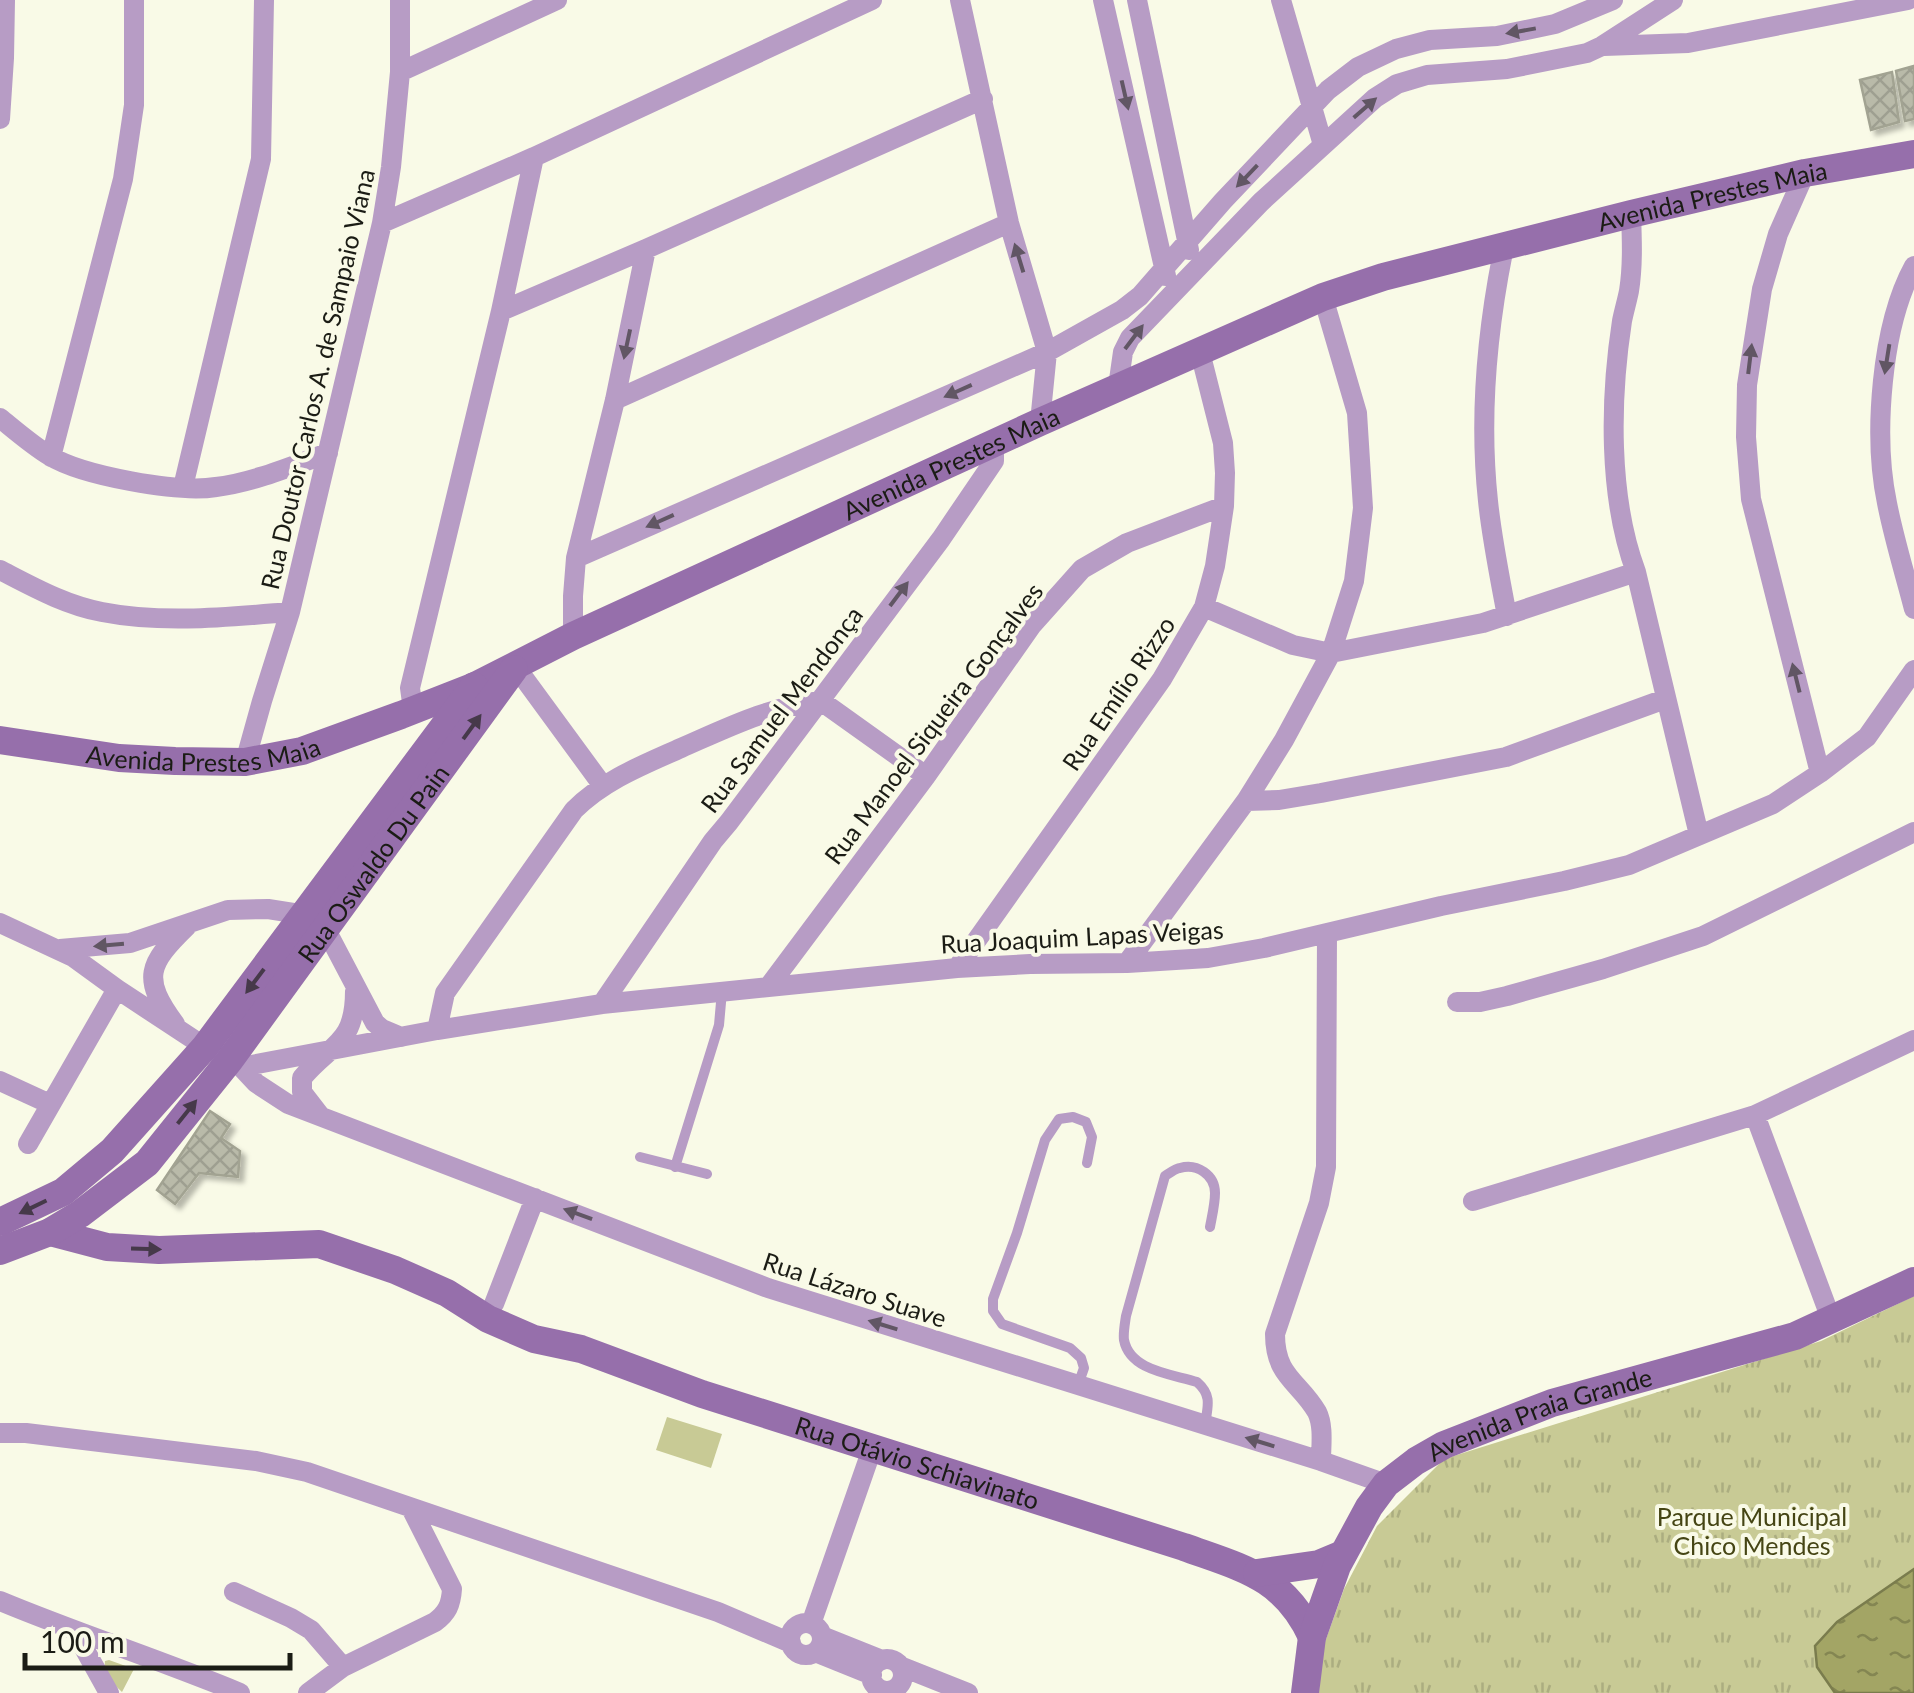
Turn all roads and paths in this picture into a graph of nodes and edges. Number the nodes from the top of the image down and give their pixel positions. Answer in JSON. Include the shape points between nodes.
{"nodes":[{"id":1,"x":5,"y":0,"type":"edge"},
{"id":2,"x":134,"y":0,"type":"edge"},
{"id":3,"x":264,"y":0,"type":"edge"},
{"id":4,"x":400,"y":0,"type":"edge"},
{"id":5,"x":557,"y":0,"type":"edge"},
{"id":6,"x":872,"y":0,"type":"edge"},
{"id":7,"x":960,"y":0,"type":"edge"},
{"id":8,"x":1103,"y":0,"type":"edge"},
{"id":9,"x":1137,"y":0,"type":"edge"},
{"id":10,"x":1282,"y":0,"type":"edge"},
{"id":11,"x":1613,"y":0,"type":"edge"},
{"id":12,"x":1908,"y":0,"type":"edge"},
{"id":13,"x":1671,"y":3,"type":"edge"},
{"id":14,"x":1688,"y":43,"type":"junction"},
{"id":15,"x":1594,"y":49,"type":"junction"},
{"id":16,"x":400,"y":72,"type":"junction"},
{"id":17,"x":983,"y":99,"type":"junction"},
{"id":18,"x":1311,"y":108,"type":"junction"},
{"id":19,"x":0,"y":119,"type":"edge"},
{"id":20,"x":1323,"y":145,"type":"junction"},
{"id":21,"x":1914,"y":154,"type":"edge"},
{"id":22,"x":534,"y":157,"type":"junction"},
{"id":23,"x":1805,"y":173,"type":"junction"},
{"id":24,"x":1630,"y":214,"type":"junction"},
{"id":25,"x":382,"y":223,"type":"junction"},
{"id":26,"x":1008,"y":224,"type":"junction"},
{"id":27,"x":1187,"y":241,"type":"junction"},
{"id":28,"x":1504,"y":247,"type":"junction"},
{"id":29,"x":646,"y":249,"type":"junction"},
{"id":30,"x":1914,"y":266,"type":"edge"},
{"id":31,"x":1165,"y":268,"type":"junction"},
{"id":32,"x":1193,"y":272,"type":"junction"},
{"id":33,"x":1323,"y":297,"type":"junction"},
{"id":34,"x":1170,"y":298,"type":"junction"},
{"id":35,"x":501,"y":311,"type":"junction"},
{"id":36,"x":1047,"y":352,"type":"junction"},
{"id":37,"x":1200,"y":352,"type":"junction"},
{"id":38,"x":1118,"y":387,"type":"junction"},
{"id":39,"x":615,"y":400,"type":"junction"},
{"id":40,"x":0,"y":418,"type":"edge"},
{"id":41,"x":1040,"y":422,"type":"junction"},
{"id":42,"x":994,"y":444,"type":"junction"},
{"id":43,"x":328,"y":453,"type":"junction"},
{"id":44,"x":51,"y":457,"type":"junction"},
{"id":45,"x":183,"y":487,"type":"junction"},
{"id":46,"x":1224,"y":506,"type":"junction"},
{"id":47,"x":576,"y":558,"type":"junction"},
{"id":48,"x":0,"y":570,"type":"edge"},
{"id":49,"x":1636,"y":572,"type":"junction"},
{"id":50,"x":1204,"y":606,"type":"junction"},
{"id":51,"x":1914,"y":609,"type":"edge"},
{"id":52,"x":290,"y":612,"type":"junction"},
{"id":53,"x":1507,"y":616,"type":"junction"},
{"id":54,"x":574,"y":636,"type":"junction"},
{"id":55,"x":1331,"y":653,"type":"junction"},
{"id":56,"x":515,"y":666,"type":"junction"},
{"id":57,"x":1914,"y":670,"type":"edge"},
{"id":58,"x":474,"y":686,"type":"junction"},
{"id":59,"x":1665,"y":699,"type":"junction"},
{"id":60,"x":820,"y":701,"type":"junction"},
{"id":61,"x":414,"y":710,"type":"junction"},
{"id":62,"x":0,"y":740,"type":"edge"},
{"id":63,"x":246,"y":762,"type":"junction"},
{"id":64,"x":1820,"y":773,"type":"junction"},
{"id":65,"x":926,"y":776,"type":"junction"},
{"id":66,"x":603,"y":786,"type":"junction"},
{"id":67,"x":1246,"y":801,"type":"junction"},
{"id":68,"x":1914,"y":832,"type":"edge"},
{"id":69,"x":1699,"y":835,"type":"junction"},
{"id":70,"x":192,"y":922,"type":"junction"},
{"id":71,"x":315,"y":922,"type":"junction"},
{"id":72,"x":0,"y":923,"type":"edge"},
{"id":73,"x":1327,"y":933,"type":"junction"},
{"id":74,"x":54,"y":950,"type":"junction"},
{"id":75,"x":1127,"y":963,"type":"junction"},
{"id":76,"x":957,"y":968,"type":"junction"},
{"id":77,"x":769,"y":986,"type":"junction"},
{"id":78,"x":117,"y":989,"type":"junction"},
{"id":79,"x":355,"y":989,"type":"junction"},
{"id":80,"x":722,"y":991,"type":"junction"},
{"id":81,"x":1457,"y":1002,"type":"dead end"},
{"id":82,"x":602,"y":1004,"type":"junction"},
{"id":83,"x":437,"y":1030,"type":"junction"},
{"id":84,"x":180,"y":1031,"type":"junction"},
{"id":85,"x":401,"y":1037,"type":"junction"},
{"id":86,"x":1914,"y":1040,"type":"edge"},
{"id":87,"x":333,"y":1050,"type":"junction"},
{"id":88,"x":225,"y":1058,"type":"junction"},
{"id":89,"x":0,"y":1081,"type":"edge"},
{"id":90,"x":50,"y":1104,"type":"junction"},
{"id":91,"x":319,"y":1114,"type":"junction"},
{"id":92,"x":1755,"y":1115,"type":"junction"},
{"id":93,"x":28,"y":1144,"type":"dead end"},
{"id":94,"x":640,"y":1157,"type":"dead end"},
{"id":95,"x":1087,"y":1163,"type":"dead end"},
{"id":96,"x":675,"y":1167,"type":"junction"},
{"id":97,"x":707,"y":1174,"type":"dead end"},
{"id":98,"x":534,"y":1198,"type":"junction"},
{"id":99,"x":1473,"y":1201,"type":"dead end"},
{"id":100,"x":0,"y":1222,"type":"edge"},
{"id":101,"x":1210,"y":1227,"type":"dead end"},
{"id":102,"x":50,"y":1232,"type":"junction"},
{"id":103,"x":0,"y":1251,"type":"edge"},
{"id":104,"x":1914,"y":1281,"type":"edge"},
{"id":105,"x":491,"y":1312,"type":"junction"},
{"id":106,"x":1831,"y":1318,"type":"junction"},
{"id":107,"x":1078,"y":1386,"type":"junction"},
{"id":108,"x":1205,"y":1425,"type":"junction"},
{"id":109,"x":0,"y":1432,"type":"edge"},
{"id":110,"x":872,"y":1449,"type":"junction"},
{"id":111,"x":1321,"y":1461,"type":"junction"},
{"id":112,"x":1386,"y":1484,"type":"junction"},
{"id":113,"x":412,"y":1508,"type":"junction"},
{"id":114,"x":1344,"y":1554,"type":"junction"},
{"id":115,"x":1256,"y":1573,"type":"junction"},
{"id":116,"x":234,"y":1592,"type":"dead end"},
{"id":117,"x":0,"y":1601,"type":"edge"},
{"id":118,"x":75,"y":1632,"type":"junction"},
{"id":119,"x":808,"y":1636,"type":"junction"},
{"id":120,"x":1312,"y":1637,"type":"junction"},
{"id":121,"x":343,"y":1668,"type":"junction"},
{"id":122,"x":885,"y":1678,"type":"edge"},
{"id":123,"x":109,"y":1693,"type":"edge"},
{"id":124,"x":240,"y":1693,"type":"edge"},
{"id":125,"x":308,"y":1693,"type":"edge"},
{"id":126,"x":966,"y":1693,"type":"edge"},
{"id":127,"x":1305,"y":1693,"type":"edge"}],
"edges":[{"from":1,"to":19,"type":"street"},
{"from":2,"to":44,"type":"street","via":[[134,105],[123,179]]},
{"from":3,"to":45,"type":"street","via":[[261,159]]},
{"from":4,"to":16,"type":"street","name":"Rua Doutor Carlos A. de Sampaio Viana"},
{"from":5,"to":16,"type":"street"},
{"from":6,"to":22,"type":"street"},
{"from":7,"to":17,"type":"street"},
{"from":8,"to":31,"type":"street","one_way":true},
{"from":9,"to":27,"type":"street"},
{"from":10,"to":18,"type":"street"},
{"from":11,"to":18,"type":"street","one_way":true,"via":[[1531,30],[1396,48],[1358,68]]},
{"from":12,"to":14,"type":"street"},
{"from":13,"to":14,"type":"street","via":[[1670,25]]},
{"from":13,"to":15,"type":"street"},
{"from":14,"to":15,"type":"street"},
{"from":20,"to":15,"type":"street","one_way":true,"via":[[1397,84]]},
{"from":16,"to":25,"type":"street","name":"Rua Doutor Carlos A. de Sampaio Viana"},
{"from":17,"to":26,"type":"street"},
{"from":17,"to":29,"type":"street"},
{"from":18,"to":20,"type":"street"},
{"from":18,"to":27,"type":"street","one_way":true},
{"from":20,"to":32,"type":"street"},
{"from":21,"to":23,"type":"main road","name":"Avenida Prestes Maia"},
{"from":22,"to":25,"type":"street"},
{"from":22,"to":35,"type":"street"},
{"from":23,"to":24,"type":"main road","name":"Avenida Prestes Maia"},
{"from":64,"to":23,"type":"street","one_way":true,"via":[[1751,499],[1746,436],[1762,289]]},
{"from":24,"to":28,"type":"main road","name":"Avenida Prestes Maia"},
{"from":24,"to":49,"type":"street","via":[[1615,419],[1619,505]]},
{"from":25,"to":43,"type":"street","name":"Rua Doutor Carlos A. de Sampaio Viana"},
{"from":36,"to":26,"type":"street","one_way":true},
{"from":26,"to":39,"type":"street"},
{"from":27,"to":31,"type":"street"},
{"from":27,"to":32,"type":"street"},
{"from":28,"to":33,"type":"main road","name":"Avenida Prestes Maia"},
{"from":28,"to":53,"type":"street","via":[[1488,342],[1484,437]]},
{"from":29,"to":35,"type":"street"},
{"from":29,"to":39,"type":"street","one_way":true},
{"from":30,"to":51,"type":"street","one_way":true,"via":[[1886,359],[1880,440],[1886,501]]},
{"from":31,"to":34,"type":"street"},
{"from":31,"to":36,"type":"street","via":[[1122,310]]},
{"from":32,"to":34,"type":"street"},
{"from":33,"to":37,"type":"main road","name":"Avenida Prestes Maia"},
{"from":33,"to":55,"type":"street","via":[[1356,414],[1363,508],[1354,581]]},
{"from":38,"to":34,"type":"street","one_way":true,"via":[[1130,338]]},
{"from":35,"to":61,"type":"street","via":[[410,688]]},
{"from":36,"to":41,"type":"street"},
{"from":36,"to":47,"type":"street","one_way":true},
{"from":37,"to":38,"type":"main road","name":"Avenida Prestes Maia"},
{"from":37,"to":46,"type":"street","name":"Rua Emílio Rizzo","via":[[1223,443]]},
{"from":38,"to":41,"type":"main road","name":"Avenida Prestes Maia"},
{"from":39,"to":47,"type":"street"},
{"from":40,"to":44,"type":"street"},
{"from":41,"to":42,"type":"main road","name":"Avenida Prestes Maia"},
{"from":42,"to":54,"type":"main road","name":"Avenida Prestes Maia"},
{"from":60,"to":42,"type":"street","name":"Rua Samuel Mendonça","one_way":true,"via":[[972,494],[994,461]]},
{"from":43,"to":45,"type":"street","via":[[252,480]]},
{"from":43,"to":52,"type":"street","name":"Rua Doutor Carlos A. de Sampaio Viana"},
{"from":44,"to":45,"type":"street","via":[[129,480]]},
{"from":46,"to":50,"type":"street","name":"Rua Emílio Rizzo"},
{"from":46,"to":65,"type":"street","name":"Rua Manoel Siqueira Gonçalves","via":[[1127,543],[1082,569],[1032,625]]},
{"from":47,"to":54,"type":"street"},
{"from":48,"to":52,"type":"street","via":[[101,612],[197,618]]},
{"from":49,"to":53,"type":"street"},
{"from":49,"to":59,"type":"street"},
{"from":50,"to":55,"type":"street","via":[[1293,645]]},
{"from":50,"to":76,"type":"street","name":"Rua Emílio Rizzo","via":[[1162,680]]},
{"from":52,"to":63,"type":"street","name":"Rua Doutor Carlos A. de Sampaio Viana"},
{"from":53,"to":55,"type":"street"},
{"from":54,"to":56,"type":"main road","name":"Avenida Prestes Maia"},
{"from":55,"to":67,"type":"street"},
{"from":56,"to":58,"type":"main road","name":"Avenida Prestes Maia"},
{"from":56,"to":66,"type":"street"},
{"from":71,"to":56,"type":"main road","name":"Rua Oswaldo Du Pain","one_way":true},
{"from":57,"to":64,"type":"street","name":"Rua Joaquim Lapas Veigas","via":[[1867,737]]},
{"from":58,"to":61,"type":"main road","name":"Avenida Prestes Maia"},
{"from":58,"to":71,"type":"main road","name":"Rua Oswaldo Du Pain"},
{"from":59,"to":67,"type":"street","via":[[1506,758]]},
{"from":59,"to":69,"type":"street"},
{"from":60,"to":65,"type":"street"},
{"from":60,"to":66,"type":"street","via":[[756,714]]},
{"from":60,"to":82,"type":"street","name":"Rua Samuel Mendonça","via":[[713,841]]},
{"from":61,"to":63,"type":"main road","name":"Avenida Prestes Maia","via":[[302,751]]},
{"from":62,"to":63,"type":"main road","name":"Avenida Prestes Maia","via":[[132,759]]},
{"from":64,"to":69,"type":"street","name":"Rua Joaquim Lapas Veigas","via":[[1772,804]]},
{"from":65,"to":77,"type":"street","name":"Rua Manoel Siqueira Gonçalves"},
{"from":66,"to":83,"type":"street","via":[[574,810],[445,993]]},
{"from":67,"to":75,"type":"street"},
{"from":68,"to":81,"type":"street","via":[[1702,936],[1507,996]]},
{"from":69,"to":73,"type":"street","name":"Rua Joaquim Lapas Veigas","via":[[1629,865]]},
{"from":70,"to":71,"type":"street","via":[[228,910],[268,908]]},
{"from":70,"to":74,"type":"street","one_way":true,"via":[[130,944]]},
{"from":70,"to":84,"type":"street","via":[[160,953],[153,976]]},
{"from":71,"to":79,"type":"street"},
{"from":71,"to":88,"type":"main road","name":"Rua Oswaldo Du Pain"},
{"from":72,"to":74,"type":"street","name":"Rua Lázaro Suave"},
{"from":73,"to":75,"type":"street","name":"Rua Joaquim Lapas Veigas","via":[[1208,958]]},
{"from":73,"to":111,"type":"street","via":[[1326,1168],[1275,1334],[1275,1353],[1318,1414]]},
{"from":74,"to":78,"type":"street","name":"Rua Lázaro Suave"},
{"from":75,"to":76,"type":"street","name":"Rua Joaquim Lapas Veigas"},
{"from":76,"to":77,"type":"street","name":"Rua Joaquim Lapas Veigas"},
{"from":77,"to":80,"type":"street","name":"Rua Joaquim Lapas Veigas"},
{"from":78,"to":84,"type":"street","name":"Rua Lázaro Suave"},
{"from":78,"to":90,"type":"street"},
{"from":79,"to":85,"type":"street","via":[[375,1023]]},
{"from":79,"to":87,"type":"street","via":[[355,1014]]},
{"from":80,"to":82,"type":"street","name":"Rua Joaquim Lapas Veigas"},
{"from":80,"to":96,"type":"lane"},
{"from":82,"to":83,"type":"street","name":"Rua Joaquim Lapas Veigas"},
{"from":83,"to":85,"type":"street","name":"Rua Joaquim Lapas Veigas"},
{"from":84,"to":88,"type":"street","name":"Rua Lázaro Suave"},
{"from":85,"to":87,"type":"street","name":"Rua Joaquim Lapas Veigas"},
{"from":86,"to":92,"type":"street"},
{"from":87,"to":88,"type":"street","name":"Rua Joaquim Lapas Veigas"},
{"from":87,"to":91,"type":"street","via":[[302,1078],[302,1092]]},
{"from":88,"to":91,"type":"street","name":"Rua Lázaro Suave","via":[[273,1096]]},
{"from":88,"to":100,"type":"main road","one_way":true,"via":[[63,1192]]},
{"from":102,"to":88,"type":"main road","one_way":true,"via":[[147,1162]]},
{"from":89,"to":90,"type":"street"},
{"from":90,"to":93,"type":"street"},
{"from":91,"to":98,"type":"street","name":"Rua Lázaro Suave"},
{"from":92,"to":99,"type":"street"},
{"from":92,"to":106,"type":"street"},
{"from":94,"to":96,"type":"lane"},
{"from":95,"to":107,"type":"lane","via":[[1092,1137],[1086,1122],[1059,1119],[1045,1140],[993,1299],[1002,1324],[1070,1348],[1080,1358]]},
{"from":96,"to":97,"type":"lane"},
{"from":98,"to":105,"type":"street"},
{"from":107,"to":98,"type":"street","name":"Rua Lázaro Suave","one_way":true,"via":[[768,1288]]},
{"from":101,"to":108,"type":"lane","via":[[1216,1191],[1210,1177],[1190,1167],[1165,1176],[1124,1340],[1142,1366],[1204,1388]]},
{"from":102,"to":103,"type":"main road"},
{"from":102,"to":105,"type":"main road","name":"Rua Otávio Schiavinato","one_way":true,"via":[[107,1247],[159,1250],[319,1244]]},
{"from":104,"to":106,"type":"main road","name":"Avenida Praia Grande"},
{"from":105,"to":110,"type":"main road","name":"Rua Otávio Schiavinato","via":[[534,1339],[581,1349]]},
{"from":106,"to":112,"type":"main road","name":"Avenida Praia Grande","via":[[1795,1336],[1495,1424],[1444,1445]]},
{"from":107,"to":108,"type":"street","name":"Rua Lázaro Suave"},
{"from":111,"to":108,"type":"street","name":"Rua Lázaro Suave","one_way":true},
{"from":109,"to":113,"type":"street","via":[[256,1461]]},
{"from":110,"to":115,"type":"main road","name":"Rua Otávio Schiavinato"},
{"from":110,"to":119,"type":"street"},
{"from":111,"to":112,"type":"street","name":"Rua Lázaro Suave"},
{"from":112,"to":114,"type":"main road","name":"Avenida Praia Grande"},
{"from":113,"to":119,"type":"street"},
{"from":113,"to":121,"type":"street","via":[[452,1590],[446,1614]]},
{"from":114,"to":115,"type":"main road","name":"Rua Otávio Schiavinato"},
{"from":114,"to":120,"type":"main road","name":"Avenida Praia Grande"},
{"from":115,"to":120,"type":"main road","name":"Rua Otávio Schiavinato","via":[[1301,1614]]},
{"from":116,"to":121,"type":"street","via":[[310,1630]]},
{"from":117,"to":118,"type":"street"},
{"from":118,"to":123,"type":"street"},
{"from":118,"to":124,"type":"street"},
{"from":119,"to":122,"type":"street"},
{"from":120,"to":127,"type":"main road","name":"Avenida Praia Grande"},
{"from":121,"to":125,"type":"street"},
{"from":122,"to":126,"type":"street"}]}
